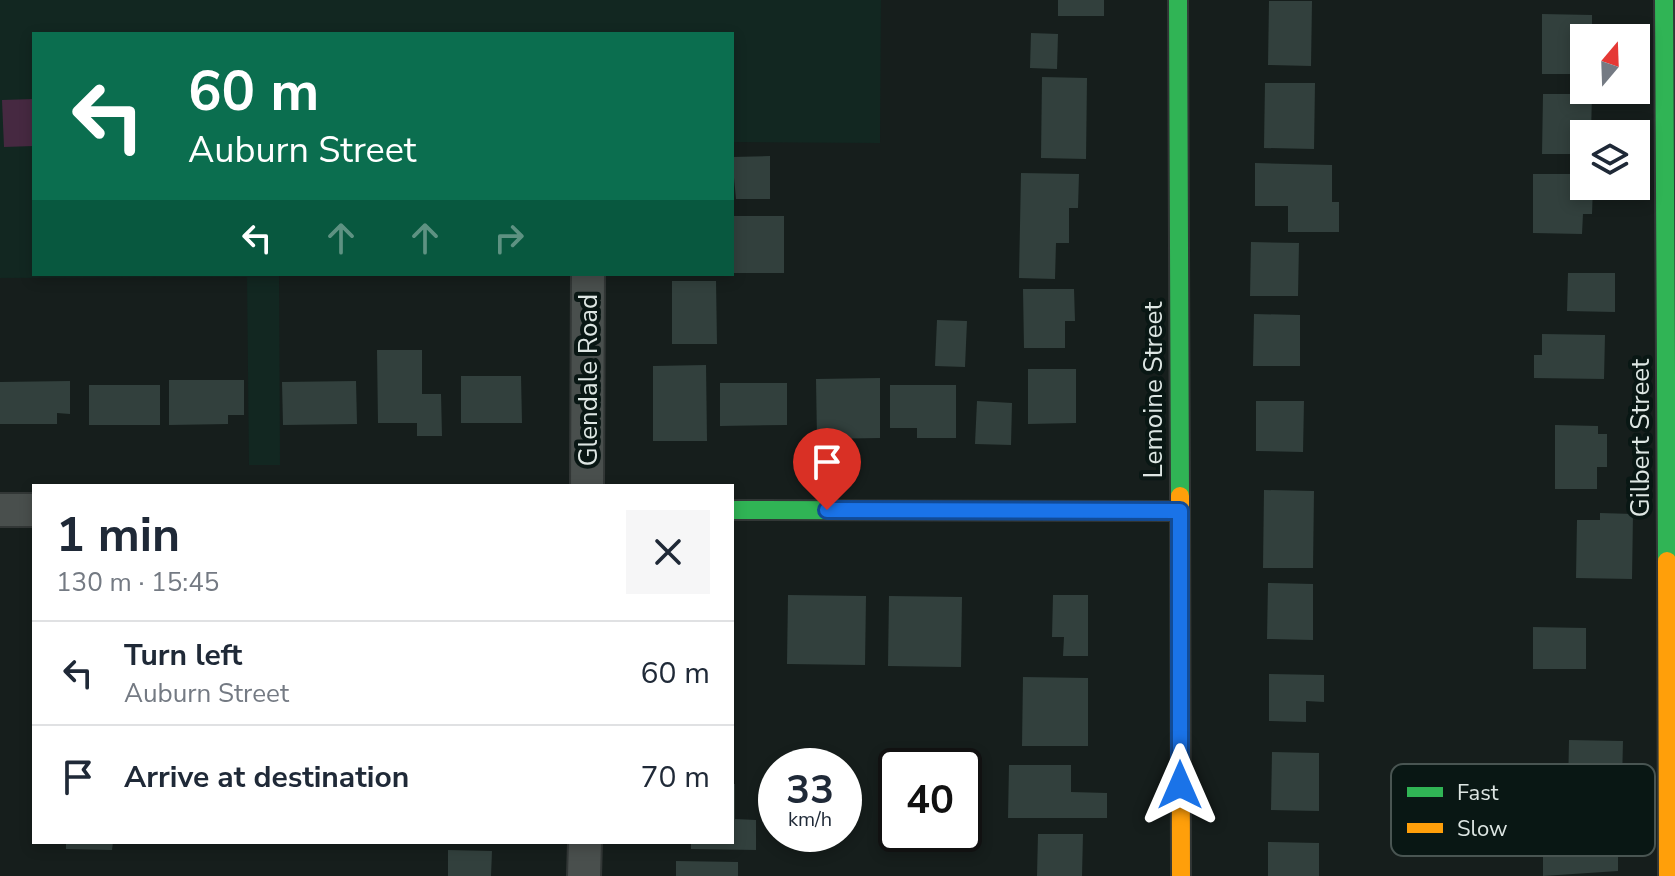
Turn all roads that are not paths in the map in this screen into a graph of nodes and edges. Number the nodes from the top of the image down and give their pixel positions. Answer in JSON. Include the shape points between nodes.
{"nodes":[{"id":1,"x":1178,"y":0,"type":"edge"},
{"id":2,"x":1664,"y":0,"type":"edge"},
{"id":3,"x":588,"y":276,"type":"edge"},
{"id":4,"x":587,"y":484,"type":"edge"},
{"id":5,"x":0,"y":510,"type":"edge"},
{"id":6,"x":32,"y":510,"type":"edge"},
{"id":7,"x":734,"y":510,"type":"edge"},
{"id":8,"x":1180,"y":511,"type":"junction"},
{"id":9,"x":585,"y":844,"type":"edge"},
{"id":10,"x":584,"y":876,"type":"edge"},
{"id":11,"x":1181,"y":876,"type":"edge"},
{"id":12,"x":1668,"y":876,"type":"edge"}],
"edges":[{"from":1,"to":8,"type":"street","name":"Lemoine Street"},
{"from":2,"to":12,"type":"street","name":"Gilbert Street"},
{"from":3,"to":4,"type":"street","name":"Glendale Road"},
{"from":5,"to":6,"type":"street"},
{"from":7,"to":8,"type":"street"},
{"from":8,"to":11,"type":"street","name":"Lemoine Street"},
{"from":9,"to":10,"type":"street"}]}
